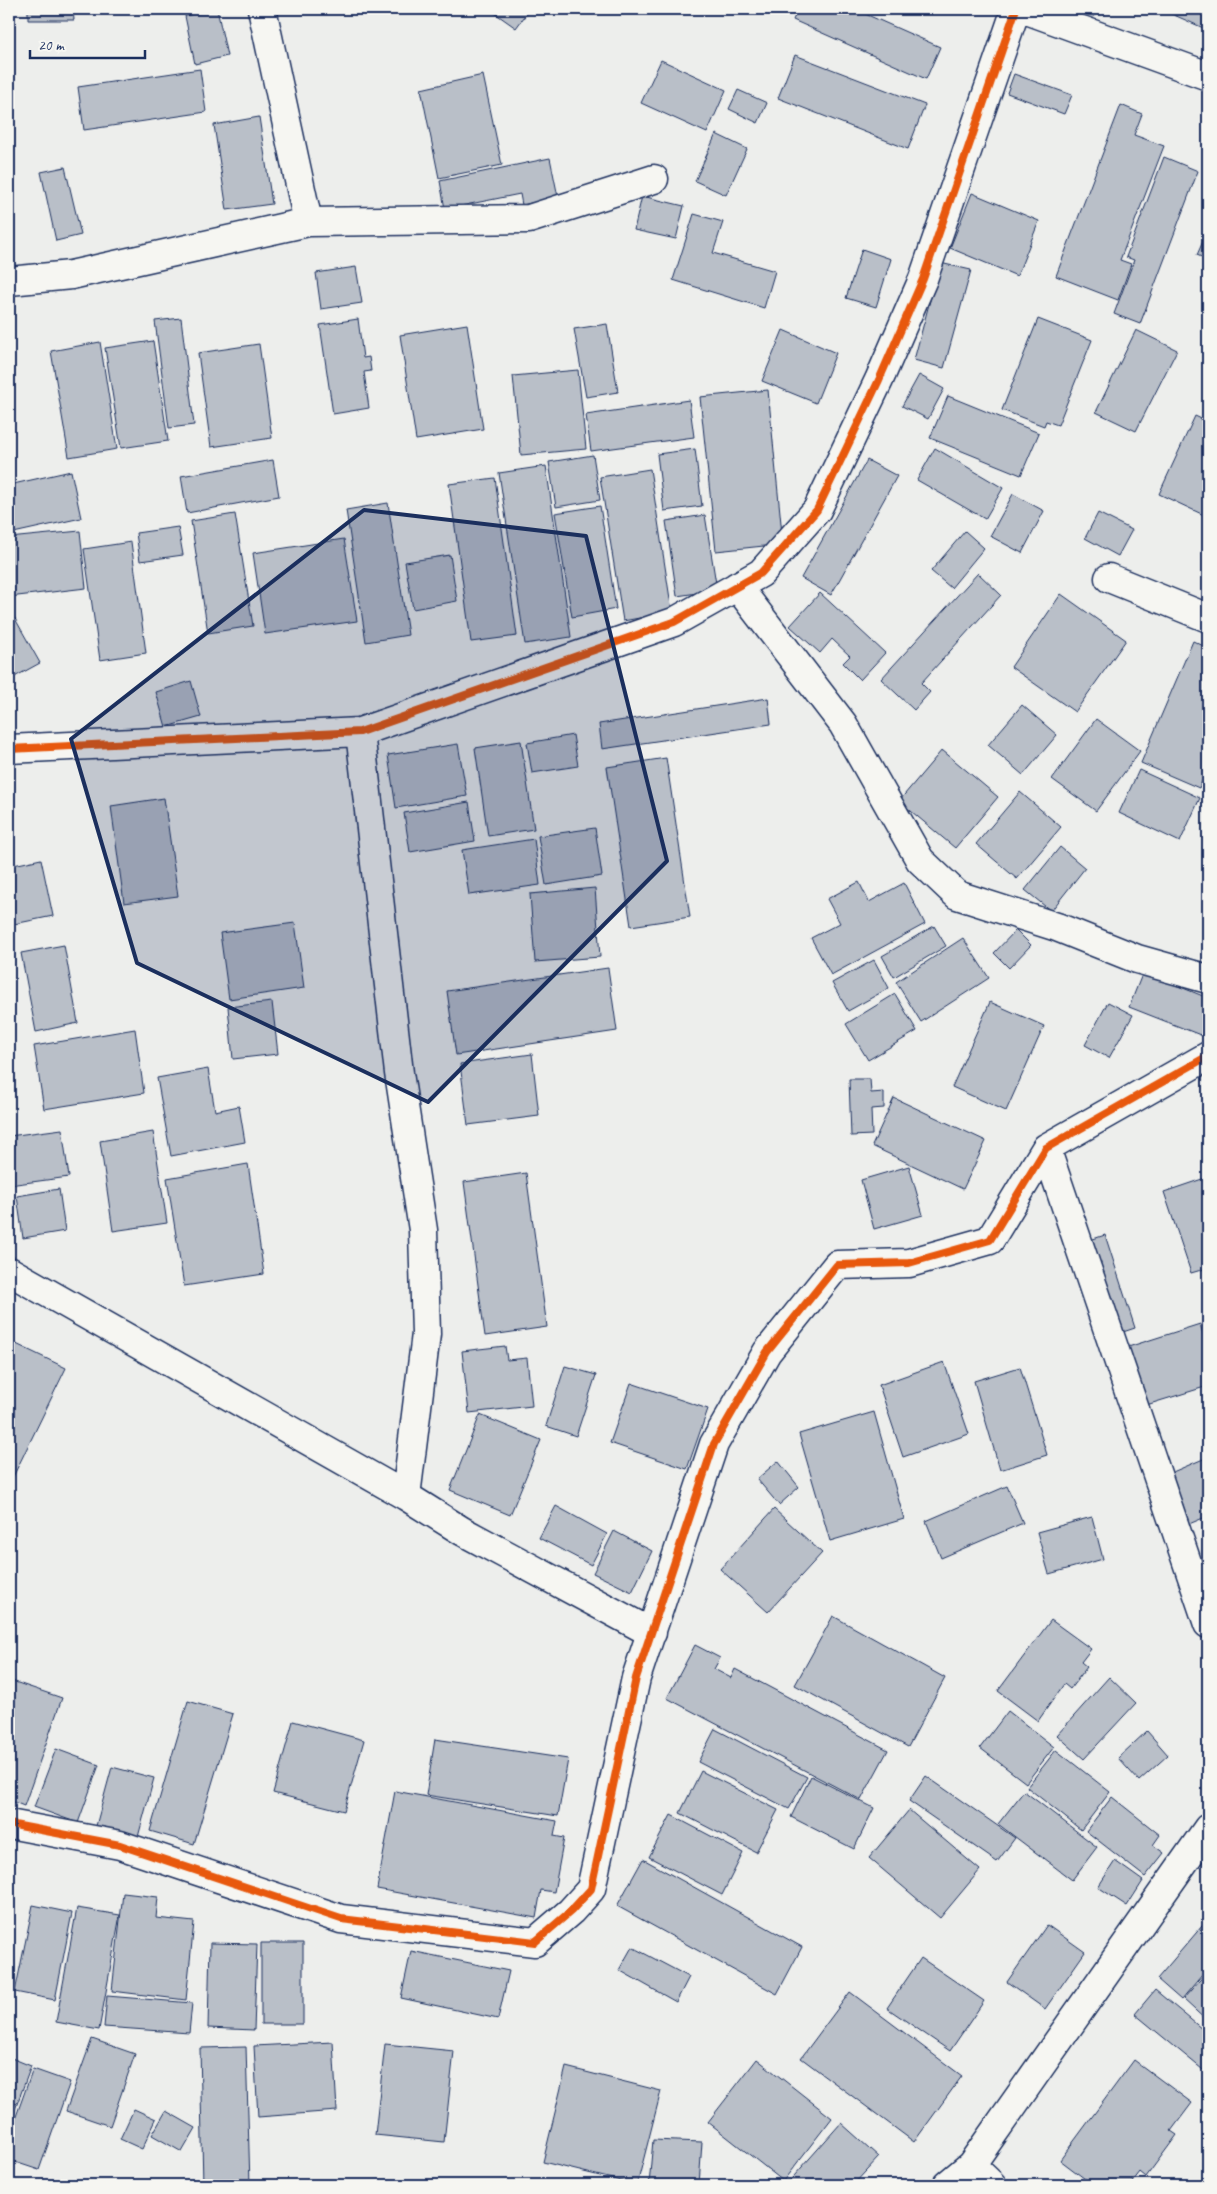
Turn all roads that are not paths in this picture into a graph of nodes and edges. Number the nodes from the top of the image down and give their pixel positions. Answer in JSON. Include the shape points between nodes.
{"nodes":[{"id":1,"x":262,"y":9,"type":"edge"},
{"id":2,"x":1016,"y":9,"type":"edge"},
{"id":3,"x":1024,"y":9,"type":"edge"},
{"id":4,"x":1208,"y":76,"type":"edge"},
{"id":5,"x":654,"y":179,"type":"dead end"},
{"id":6,"x":308,"y":222,"type":"junction"},
{"id":7,"x":9,"y":281,"type":"edge"},
{"id":8,"x":1109,"y":578,"type":"dead end"},
{"id":9,"x":737,"y":586,"type":"junction"},
{"id":10,"x":1208,"y":618,"type":"edge"},
{"id":11,"x":360,"y":732,"type":"junction"},
{"id":12,"x":9,"y":749,"type":"edge"},
{"id":13,"x":1208,"y":979,"type":"edge"},
{"id":14,"x":1208,"y":1056,"type":"edge"},
{"id":15,"x":1046,"y":1148,"type":"junction"},
{"id":16,"x":9,"y":1271,"type":"edge"},
{"id":17,"x":406,"y":1496,"type":"junction"},
{"id":18,"x":1208,"y":1624,"type":"edge"},
{"id":19,"x":652,"y":1633,"type":"junction"},
{"id":20,"x":9,"y":1824,"type":"edge"},
{"id":21,"x":1208,"y":1828,"type":"edge"},
{"id":22,"x":971,"y":2165,"type":"junction"},
{"id":23,"x":947,"y":2185,"type":"edge"},
{"id":24,"x":992,"y":2185,"type":"edge"}],
"edges":[{"from":1,"to":6,"type":"street"},
{"from":2,"to":9,"type":"street","via":[[923,279],[880,380],[817,510],[761,573]]},
{"from":3,"to":4,"type":"street"},
{"from":5,"to":6,"type":"street","via":[[529,219]]},
{"from":6,"to":7,"type":"street","via":[[71,276]]},
{"from":8,"to":10,"type":"street"},
{"from":9,"to":11,"type":"street","via":[[674,622]]},
{"from":9,"to":13,"type":"street","via":[[843,724],[920,860],[957,895],[1057,927],[1137,959]]},
{"from":11,"to":12,"type":"street"},
{"from":11,"to":17,"type":"street","via":[[398,1064],[422,1230],[426,1334]]},
{"from":14,"to":15,"type":"street"},
{"from":15,"to":18,"type":"street"},
{"from":15,"to":19,"type":"street","via":[[990,1240],[909,1263],[837,1264],[767,1352],[714,1444]]},
{"from":16,"to":17,"type":"street"},
{"from":17,"to":19,"type":"street","via":[[462,1531]]},
{"from":19,"to":20,"type":"street","via":[[636,1678],[590,1889],[571,1911],[535,1942],[341,1919],[120,1845]]},
{"from":21,"to":22,"type":"street"},
{"from":22,"to":23,"type":"street"},
{"from":22,"to":24,"type":"street"}]}
